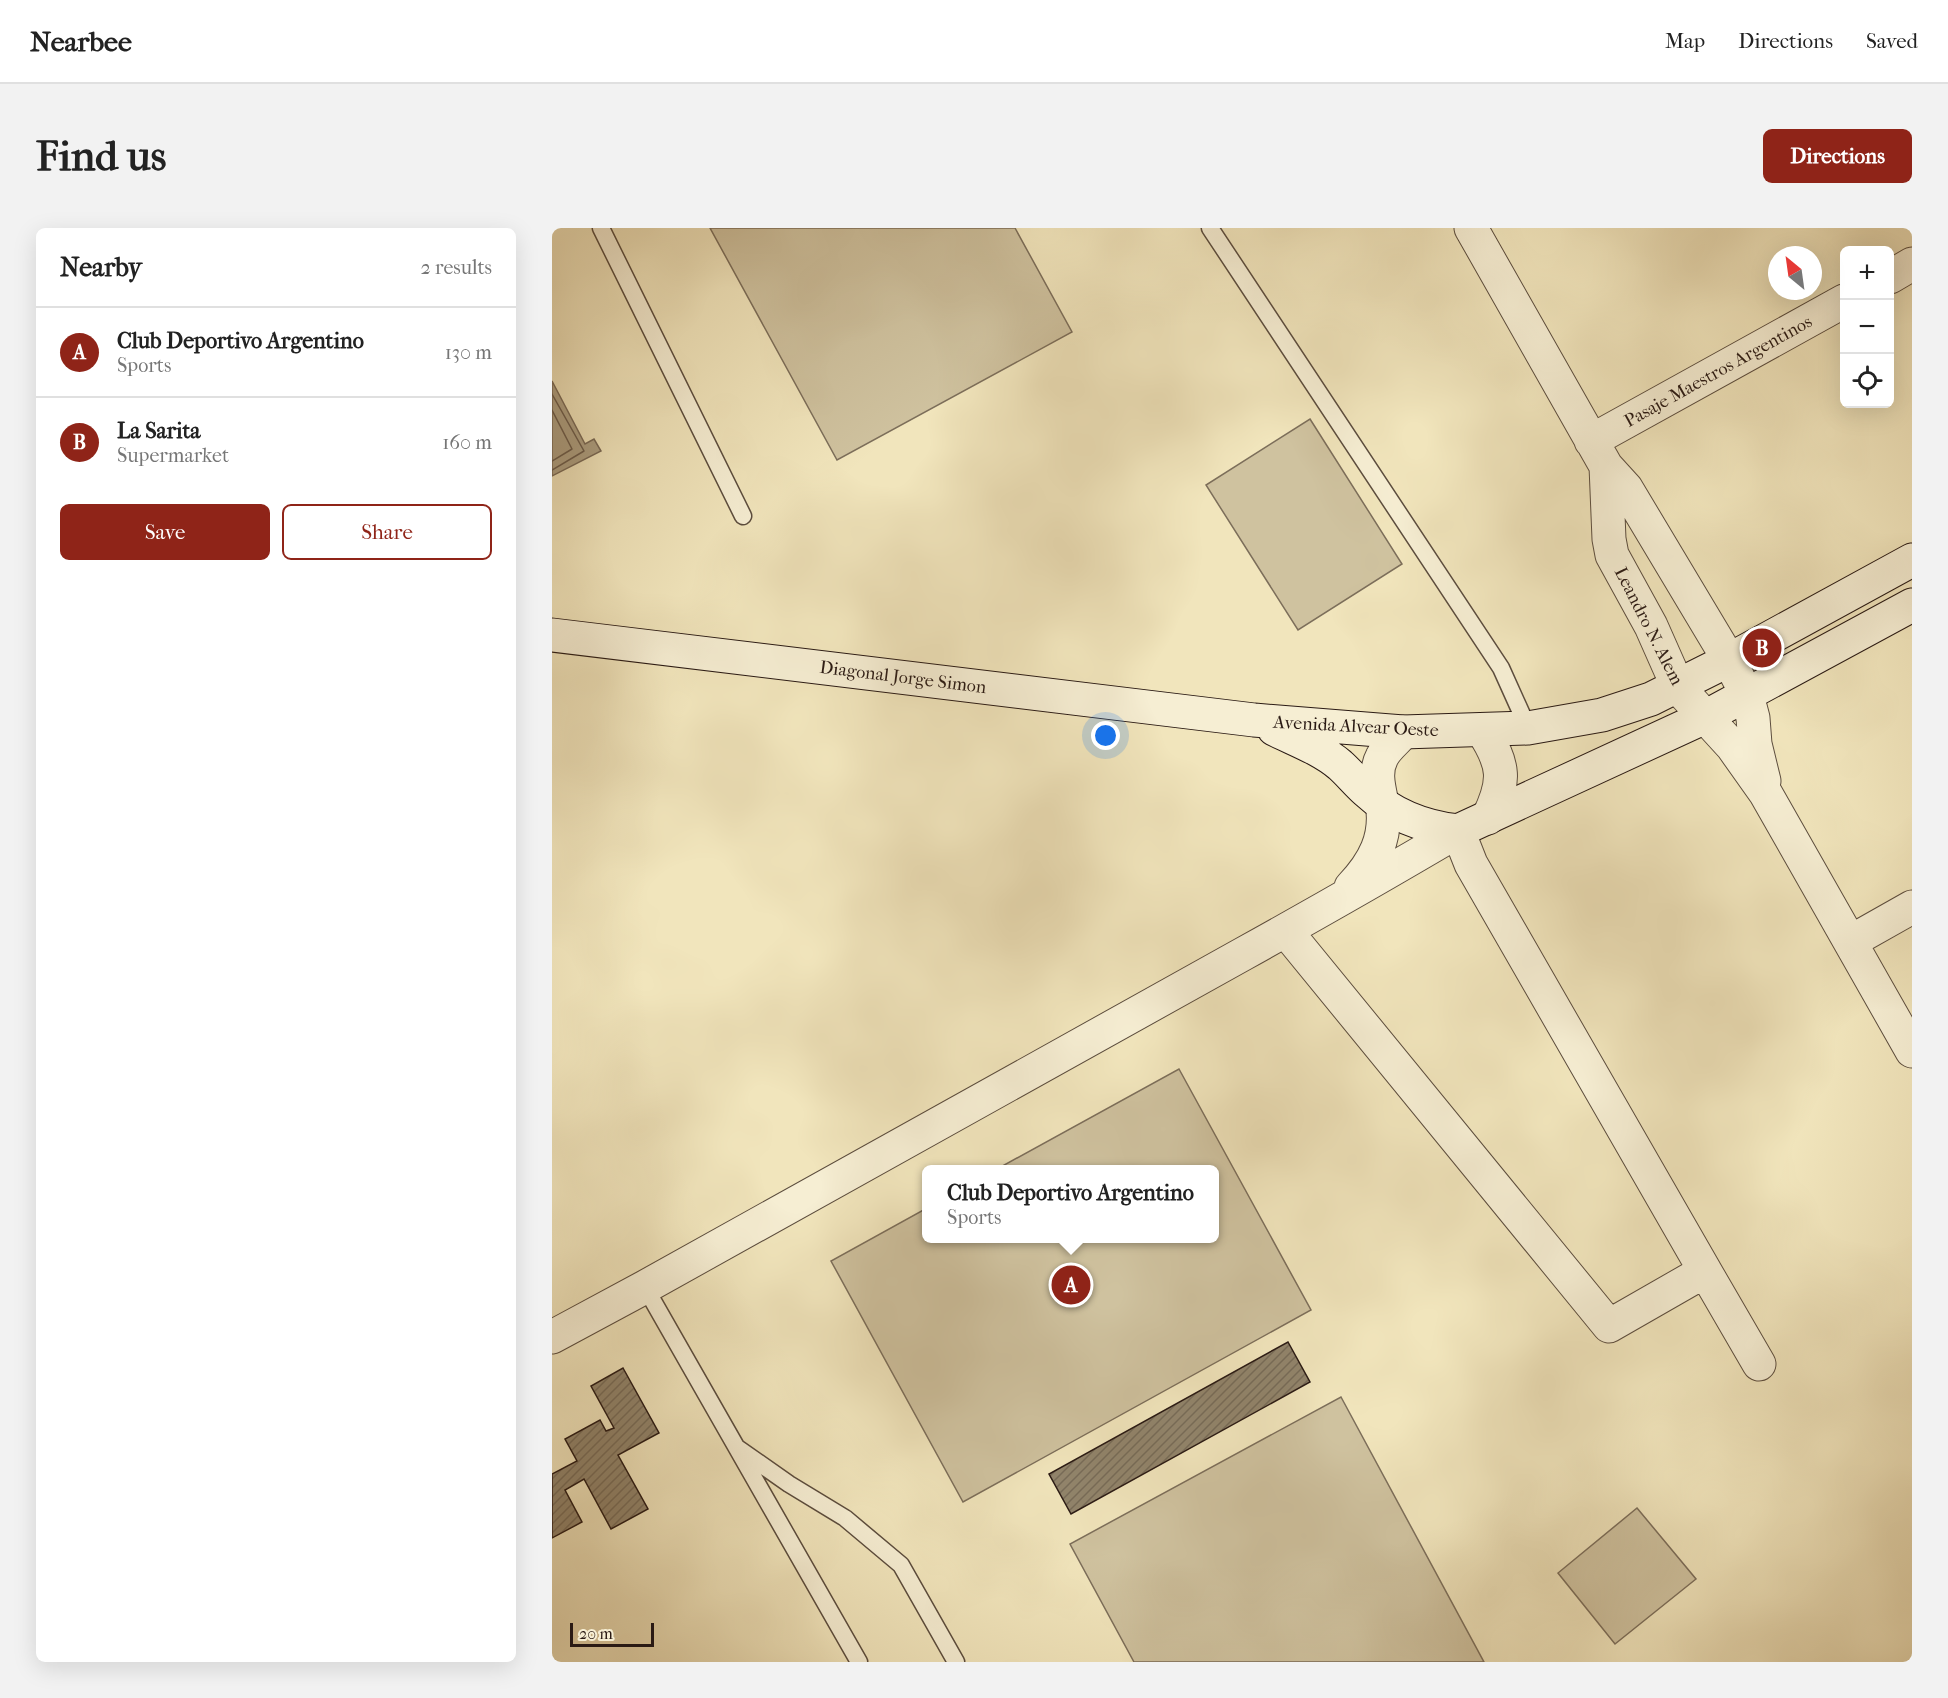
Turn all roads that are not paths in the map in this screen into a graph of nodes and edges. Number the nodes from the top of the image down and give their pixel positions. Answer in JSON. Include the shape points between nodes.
{"nodes":[{"id":1,"x":601,"y":228,"type":"edge"},
{"id":2,"x":1210,"y":228,"type":"edge"},
{"id":3,"x":1471,"y":228,"type":"edge"},
{"id":4,"x":1912,"y":264,"type":"edge"},
{"id":5,"x":1894,"y":275,"type":"edge"},
{"id":6,"x":1840,"y":304,"type":"edge"},
{"id":7,"x":1599,"y":453,"type":"junction"},
{"id":8,"x":743,"y":516,"type":"dead end"},
{"id":9,"x":1912,"y":560,"type":"edge"},
{"id":10,"x":1912,"y":605,"type":"edge"},
{"id":11,"x":552,"y":635,"type":"edge"},
{"id":12,"x":1729,"y":660,"type":"junction"},
{"id":13,"x":1678,"y":687,"type":"junction"},
{"id":14,"x":1747,"y":695,"type":"junction"},
{"id":15,"x":1705,"y":717,"type":"junction"},
{"id":16,"x":1254,"y":720,"type":"junction"},
{"id":17,"x":1528,"y":728,"type":"junction"},
{"id":18,"x":1482,"y":730,"type":"junction"},
{"id":19,"x":1403,"y":732,"type":"junction"},
{"id":20,"x":1766,"y":794,"type":"junction"},
{"id":21,"x":1382,"y":806,"type":"junction"},
{"id":22,"x":1488,"y":818,"type":"junction"},
{"id":23,"x":1458,"y":831,"type":"junction"},
{"id":24,"x":1338,"y":902,"type":"junction"},
{"id":25,"x":1912,"y":907,"type":"edge"},
{"id":26,"x":1286,"y":930,"type":"junction"},
{"id":27,"x":1850,"y":942,"type":"junction"},
{"id":28,"x":1912,"y":1051,"type":"edge"},
{"id":29,"x":1705,"y":1270,"type":"junction"},
{"id":30,"x":645,"y":1287,"type":"junction"},
{"id":31,"x":552,"y":1336,"type":"edge"},
{"id":32,"x":1759,"y":1365,"type":"dead end"},
{"id":33,"x":735,"y":1446,"type":"junction"},
{"id":34,"x":859,"y":1662,"type":"edge"},
{"id":35,"x":956,"y":1662,"type":"edge"}],
"edges":[{"from":1,"to":8,"type":"lane"},
{"from":2,"to":17,"type":"lane","via":[[1501,668]]},
{"from":3,"to":7,"type":"street","name":"Leandro N. Alem"},
{"from":4,"to":5,"type":"street"},
{"from":6,"to":7,"type":"street","name":"Pasaje Maestros Argentinos"},
{"from":7,"to":12,"type":"street","name":"Leandro N. Alem","via":[[1626,488]]},
{"from":7,"to":13,"type":"street","name":"Leandro N. Alem","via":[[1612,555],[1652,626]]},
{"from":9,"to":12,"type":"street","name":"Avenida Alvear Oeste"},
{"from":10,"to":14,"type":"street"},
{"from":11,"to":16,"type":"street","name":"Diagonal Jorge Simon"},
{"from":12,"to":13,"type":"street","name":"Avenida Alvear Oeste"},
{"from":12,"to":14,"type":"street","name":"Leandro N. Alem"},
{"from":13,"to":15,"type":"street","name":"Leandro N. Alem"},
{"from":13,"to":17,"type":"street","name":"Avenida Alvear Oeste","via":[[1602,715]]},
{"from":14,"to":15,"type":"street"},
{"from":14,"to":20,"type":"street","name":"Leandro N. Alem"},
{"from":15,"to":20,"type":"street","name":"Leandro N. Alem","via":[[1732,746]]},
{"from":15,"to":22,"type":"street"},
{"from":16,"to":19,"type":"street","name":"Avenida Alvear Oeste"},
{"from":16,"to":21,"type":"street","name":"Avenida Alvear Oeste","via":[[1339,764]]},
{"from":17,"to":18,"type":"street","name":"Avenida Alvear Oeste"},
{"from":18,"to":19,"type":"street","name":"Avenida Alvear Oeste"},
{"from":18,"to":22,"type":"street","via":[[1496,752],[1500,773],[1500,794]]},
{"from":19,"to":21,"type":"street","via":[[1382,757],[1377,779]]},
{"from":20,"to":27,"type":"street","name":"Leandro N. Alem"},
{"from":21,"to":23,"type":"street","name":"Avenida Alvear Oeste","via":[[1414,822]]},
{"from":21,"to":24,"type":"street","via":[[1379,848],[1364,874]]},
{"from":22,"to":23,"type":"street"},
{"from":23,"to":24,"type":"street"},
{"from":23,"to":29,"type":"street","via":[[1471,864]]},
{"from":24,"to":26,"type":"street"},
{"from":25,"to":27,"type":"street"},
{"from":26,"to":29,"type":"street","via":[[1609,1326]]},
{"from":26,"to":30,"type":"street"},
{"from":27,"to":28,"type":"street","name":"Leandro N. Alem"},
{"from":29,"to":32,"type":"street"},
{"from":30,"to":31,"type":"street"},
{"from":30,"to":33,"type":"lane"},
{"from":33,"to":34,"type":"lane"},
{"from":33,"to":35,"type":"lane","via":[[845,1518],[901,1565]]}]}
